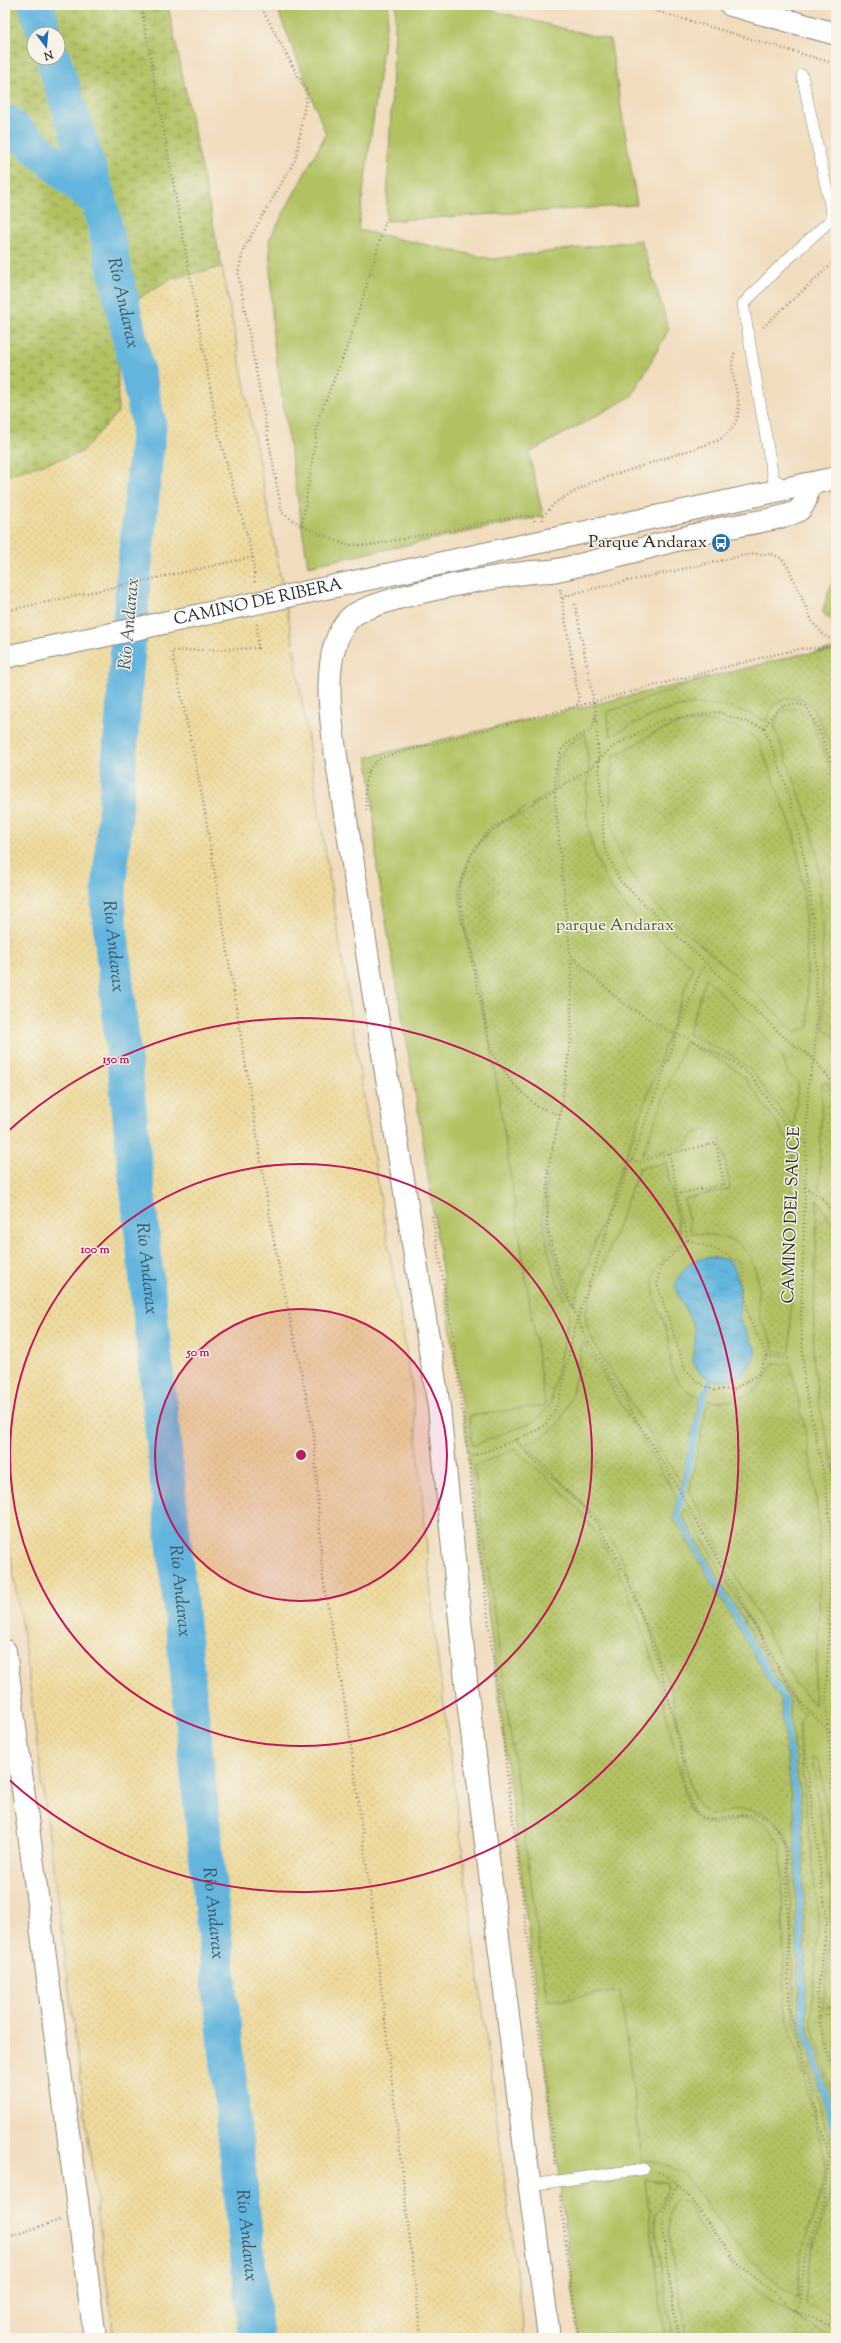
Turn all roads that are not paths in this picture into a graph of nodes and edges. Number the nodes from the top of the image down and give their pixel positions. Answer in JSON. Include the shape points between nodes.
{"nodes":[{"id":1,"x":731,"y":5,"type":"edge"},
{"id":2,"x":836,"y":34,"type":"edge"},
{"id":3,"x":802,"y":75,"type":"dead end"},
{"id":4,"x":836,"y":478,"type":"edge"},
{"id":5,"x":798,"y":486,"type":"junction"},
{"id":6,"x":5,"y":657,"type":"edge"},
{"id":7,"x":5,"y":1651,"type":"edge"},
{"id":8,"x":644,"y":2169,"type":"road end"},
{"id":9,"x":530,"y":2185,"type":"junction"},
{"id":10,"x":95,"y":2338,"type":"edge"},
{"id":11,"x":549,"y":2338,"type":"edge"}],
"edges":[{"from":1,"to":2,"type":"street"},
{"from":3,"to":5,"type":"lane","via":[[833,218],[743,304],[773,478]]},
{"from":4,"to":5,"type":"street","name":"CAMINO DE RIBERA"},
{"from":5,"to":6,"type":"street","name":"CAMINO DE RIBERA","bridge":true,"via":[[542,535],[512,548]]},
{"from":5,"to":9,"type":"street","via":[[806,502],[797,511],[781,516],[688,536],[555,571],[532,572],[453,586],[375,604],[349,619],[339,633],[332,655],[332,724],[337,763],[439,1407],[468,1701]]},
{"from":7,"to":10,"type":"street"},
{"from":8,"to":9,"type":"lane"},
{"from":9,"to":11,"type":"street"}]}
